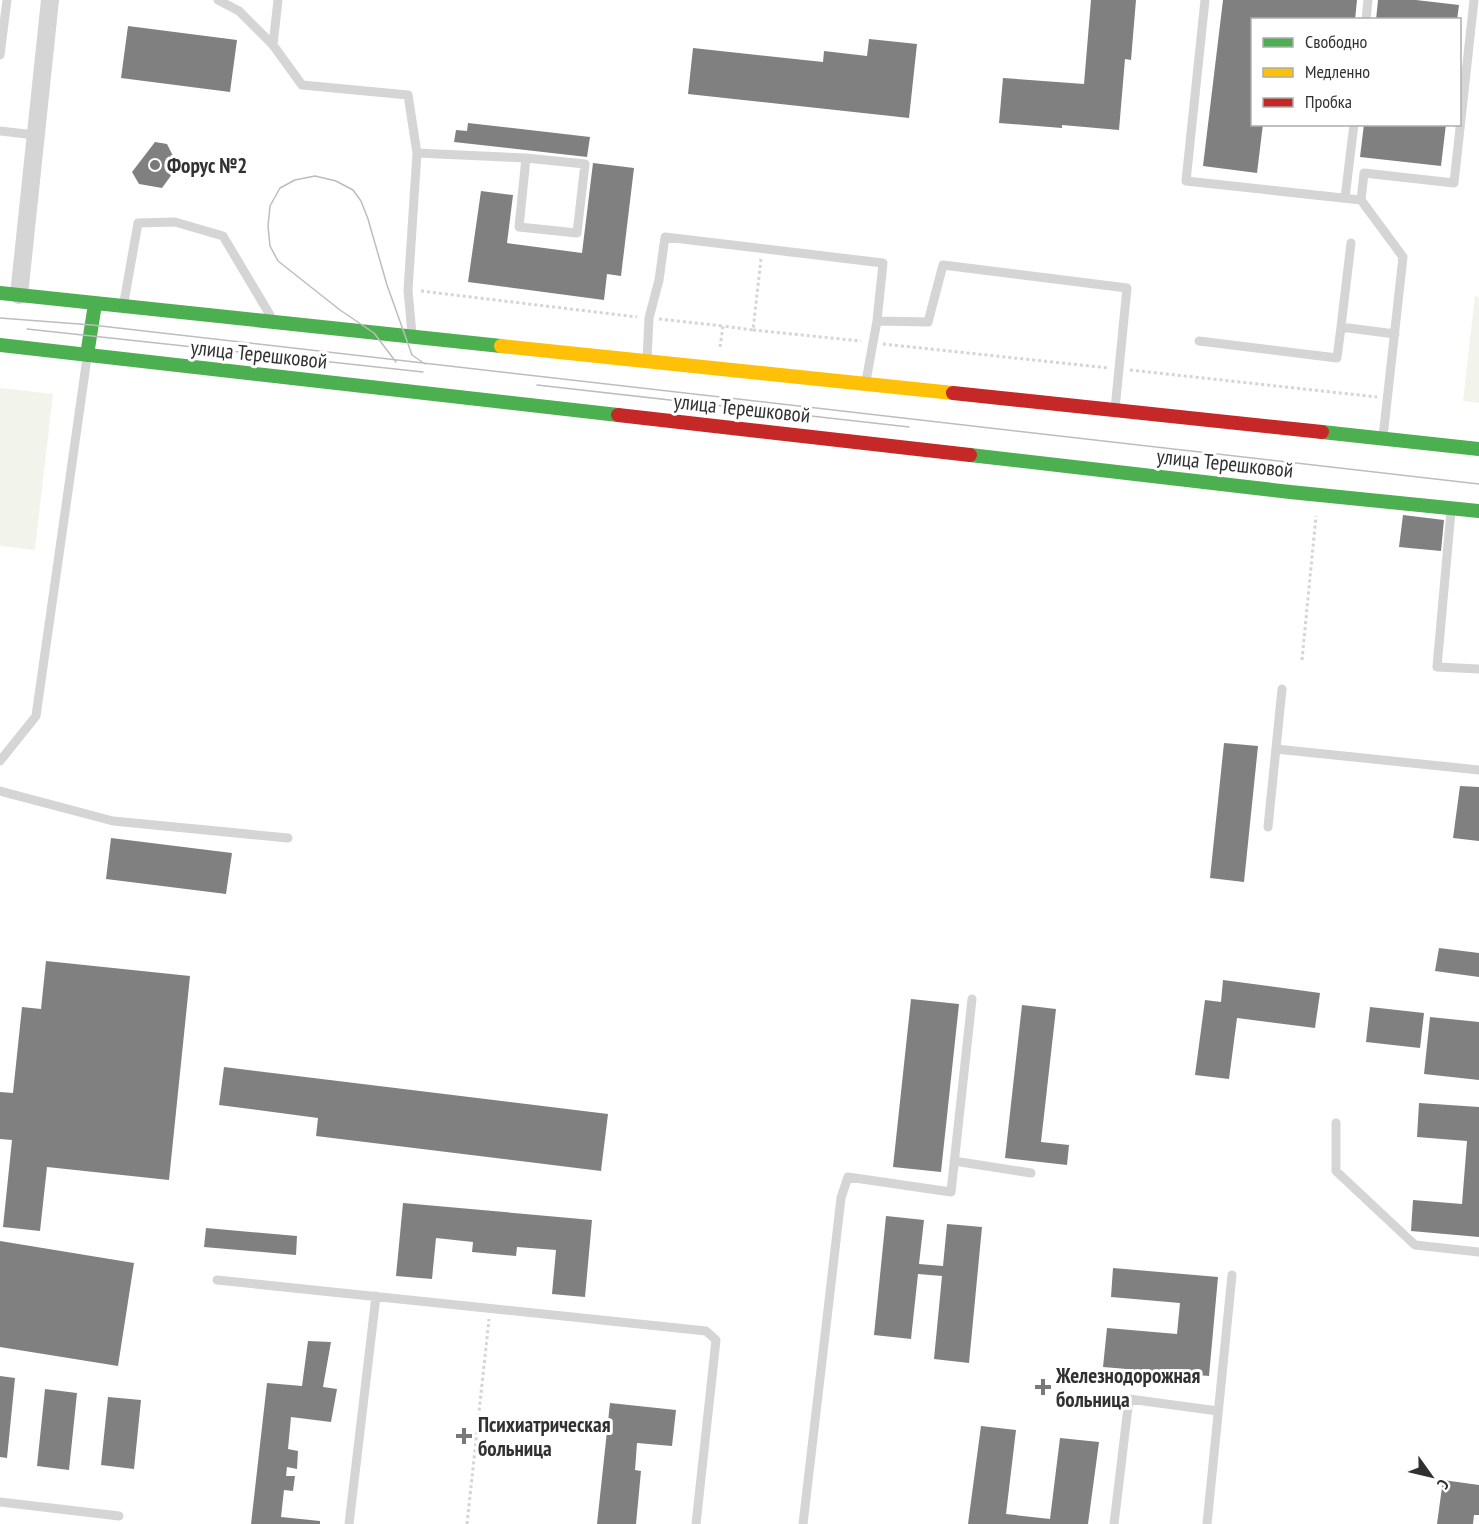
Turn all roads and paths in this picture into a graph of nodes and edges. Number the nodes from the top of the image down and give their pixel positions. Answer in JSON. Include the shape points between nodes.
{"nodes":[{"id":1,"x":7,"y":0,"type":"edge"},
{"id":2,"x":50,"y":0,"type":"edge"},
{"id":3,"x":218,"y":0,"type":"edge"},
{"id":4,"x":278,"y":0,"type":"edge"},
{"id":5,"x":1205,"y":0,"type":"edge"},
{"id":6,"x":1368,"y":0,"type":"edge"},
{"id":7,"x":1474,"y":0,"type":"edge"},
{"id":8,"x":1366,"y":18,"type":"edge"},
{"id":9,"x":273,"y":45,"type":"junction"},
{"id":10,"x":0,"y":55,"type":"edge"},
{"id":11,"x":1461,"y":119,"type":"edge"},
{"id":12,"x":1353,"y":126,"type":"edge"},
{"id":13,"x":1460,"y":126,"type":"edge"},
{"id":14,"x":0,"y":131,"type":"edge"},
{"id":15,"x":35,"y":135,"type":"junction"},
{"id":16,"x":417,"y":153,"type":"junction"},
{"id":17,"x":526,"y":158,"type":"junction"},
{"id":18,"x":1345,"y":198,"type":"junction"},
{"id":19,"x":1361,"y":200,"type":"junction"},
{"id":20,"x":1351,"y":243,"type":"dead end"},
{"id":21,"x":762,"y":250,"type":"junction"},
{"id":22,"x":408,"y":290,"type":"junction"},
{"id":23,"x":0,"y":293,"type":"edge"},
{"id":24,"x":19,"y":295,"type":"junction"},
{"id":25,"x":95,"y":304,"type":"junction"},
{"id":26,"x":123,"y":306,"type":"junction"},
{"id":27,"x":649,"y":318,"type":"junction"},
{"id":28,"x":877,"y":321,"type":"junction"},
{"id":29,"x":274,"y":322,"type":"junction"},
{"id":30,"x":723,"y":326,"type":"junction"},
{"id":31,"x":1341,"y":327,"type":"junction"},
{"id":32,"x":753,"y":330,"type":"junction"},
{"id":33,"x":1395,"y":334,"type":"junction"},
{"id":34,"x":412,"y":337,"type":"junction"},
{"id":35,"x":1199,"y":341,"type":"dead end"},
{"id":36,"x":873,"y":343,"type":"junction"},
{"id":37,"x":0,"y":345,"type":"edge"},
{"id":38,"x":720,"y":350,"type":"dead end"},
{"id":39,"x":87,"y":355,"type":"junction"},
{"id":40,"x":647,"y":362,"type":"junction"},
{"id":41,"x":1119,"y":369,"type":"junction"},
{"id":42,"x":865,"y":385,"type":"junction"},
{"id":43,"x":1387,"y":398,"type":"junction"},
{"id":44,"x":1115,"y":411,"type":"junction"},
{"id":45,"x":1382,"y":439,"type":"junction"},
{"id":46,"x":1479,"y":450,"type":"edge"},
{"id":47,"x":1318,"y":494,"type":"junction"},
{"id":48,"x":1452,"y":508,"type":"junction"},
{"id":49,"x":1479,"y":511,"type":"edge"},
{"id":50,"x":1302,"y":660,"type":"dead end"},
{"id":51,"x":1479,"y":669,"type":"edge"},
{"id":52,"x":1282,"y":689,"type":"dead end"},
{"id":53,"x":1276,"y":749,"type":"junction"},
{"id":54,"x":0,"y":761,"type":"edge"},
{"id":55,"x":1479,"y":770,"type":"edge"},
{"id":56,"x":0,"y":791,"type":"edge"},
{"id":57,"x":1268,"y":827,"type":"dead end"},
{"id":58,"x":288,"y":838,"type":"dead end"},
{"id":59,"x":972,"y":999,"type":"dead end"},
{"id":60,"x":1336,"y":1124,"type":"dead end"},
{"id":61,"x":954,"y":1161,"type":"junction"},
{"id":62,"x":1031,"y":1173,"type":"dead end"},
{"id":63,"x":1479,"y":1252,"type":"edge"},
{"id":64,"x":1232,"y":1275,"type":"dead end"},
{"id":65,"x":217,"y":1280,"type":"dead end"},
{"id":66,"x":376,"y":1296,"type":"junction"},
{"id":67,"x":490,"y":1308,"type":"junction"},
{"id":68,"x":1218,"y":1411,"type":"junction"},
{"id":69,"x":0,"y":1502,"type":"edge"},
{"id":70,"x":119,"y":1516,"type":"dead end"},
{"id":71,"x":349,"y":1524,"type":"edge"},
{"id":72,"x":467,"y":1524,"type":"edge"},
{"id":73,"x":696,"y":1524,"type":"edge"},
{"id":74,"x":802,"y":1524,"type":"edge"},
{"id":75,"x":1114,"y":1524,"type":"edge"},
{"id":76,"x":1207,"y":1524,"type":"edge"}],
"edges":[{"from":1,"to":10,"type":"lane"},
{"from":2,"to":15,"type":"street"},
{"from":3,"to":9,"type":"lane","via":[[239,10]]},
{"from":4,"to":9,"type":"lane"},
{"from":5,"to":18,"type":"lane","via":[[1186,181]]},
{"from":6,"to":8,"type":"lane"},
{"from":7,"to":11,"type":"lane"},
{"from":9,"to":16,"type":"lane","via":[[302,85],[408,95]]},
{"from":12,"to":18,"type":"lane"},
{"from":13,"to":19,"type":"lane","via":[[1454,183],[1364,173]]},
{"from":14,"to":15,"type":"lane"},
{"from":15,"to":24,"type":"street"},
{"from":16,"to":17,"type":"lane"},
{"from":16,"to":22,"type":"lane"},
{"from":17,"to":17,"type":"lane","via":[[585,164],[578,233],[519,227]]},
{"from":18,"to":19,"type":"lane"},
{"from":19,"to":33,"type":"lane","via":[[1403,257]]},
{"from":20,"to":31,"type":"lane"},
{"from":21,"to":27,"type":"lane","via":[[665,237]]},
{"from":21,"to":28,"type":"lane","via":[[883,263]]},
{"from":21,"to":32,"type":"path"},
{"from":22,"to":27,"type":"path"},
{"from":22,"to":34,"type":"lane"},
{"from":23,"to":24,"type":"main road","name":"улица Терешковой"},
{"from":24,"to":25,"type":"main road","name":"улица Терешковой"},
{"from":25,"to":26,"type":"main road","name":"улица Терешковой"},
{"from":25,"to":39,"type":"main road"},
{"from":26,"to":29,"type":"main road","name":"улица Терешковой"},
{"from":26,"to":29,"type":"lane","via":[[138,223],[175,222],[223,236]]},
{"from":27,"to":30,"type":"path"},
{"from":27,"to":40,"type":"lane"},
{"from":28,"to":36,"type":"lane"},
{"from":28,"to":41,"type":"lane","via":[[928,322],[943,265],[1127,288]]},
{"from":29,"to":34,"type":"main road","name":"улица Терешковой"},
{"from":30,"to":32,"type":"path"},
{"from":30,"to":38,"type":"path"},
{"from":31,"to":33,"type":"lane"},
{"from":31,"to":35,"type":"lane","via":[[1337,358]]},
{"from":32,"to":36,"type":"path"},
{"from":33,"to":43,"type":"lane"},
{"from":34,"to":40,"type":"main road","name":"улица Терешковой"},
{"from":36,"to":41,"type":"path"},
{"from":36,"to":42,"type":"lane"},
{"from":37,"to":39,"type":"main road","name":"улица Терешковой"},
{"from":39,"to":47,"type":"main road","name":"улица Терешковой"},
{"from":39,"to":54,"type":"lane","via":[[36,716]]},
{"from":40,"to":42,"type":"main road","name":"улица Терешковой"},
{"from":41,"to":43,"type":"path"},
{"from":41,"to":44,"type":"lane"},
{"from":42,"to":44,"type":"main road","name":"улица Терешковой"},
{"from":43,"to":45,"type":"lane"},
{"from":44,"to":45,"type":"main road","name":"улица Терешковой"},
{"from":45,"to":46,"type":"main road","name":"улица Терешковой"},
{"from":47,"to":48,"type":"main road","name":"улица Терешковой"},
{"from":47,"to":50,"type":"path"},
{"from":48,"to":49,"type":"main road","name":"улица Терешковой"},
{"from":48,"to":51,"type":"lane","via":[[1437,667]]},
{"from":52,"to":53,"type":"lane"},
{"from":53,"to":55,"type":"lane"},
{"from":53,"to":57,"type":"lane"},
{"from":56,"to":58,"type":"lane","via":[[113,821]]},
{"from":59,"to":61,"type":"lane"},
{"from":60,"to":63,"type":"lane","via":[[1336,1172],[1415,1245]]},
{"from":61,"to":62,"type":"lane"},
{"from":61,"to":74,"type":"lane","via":[[951,1192],[849,1177],[841,1198]]},
{"from":64,"to":68,"type":"lane"},
{"from":65,"to":66,"type":"lane"},
{"from":66,"to":67,"type":"lane"},
{"from":66,"to":71,"type":"lane"},
{"from":67,"to":72,"type":"path"},
{"from":67,"to":73,"type":"lane","via":[[706,1331],[716,1340]]},
{"from":68,"to":75,"type":"lane","via":[[1129,1399]]},
{"from":68,"to":76,"type":"lane"},
{"from":69,"to":70,"type":"lane"}]}
